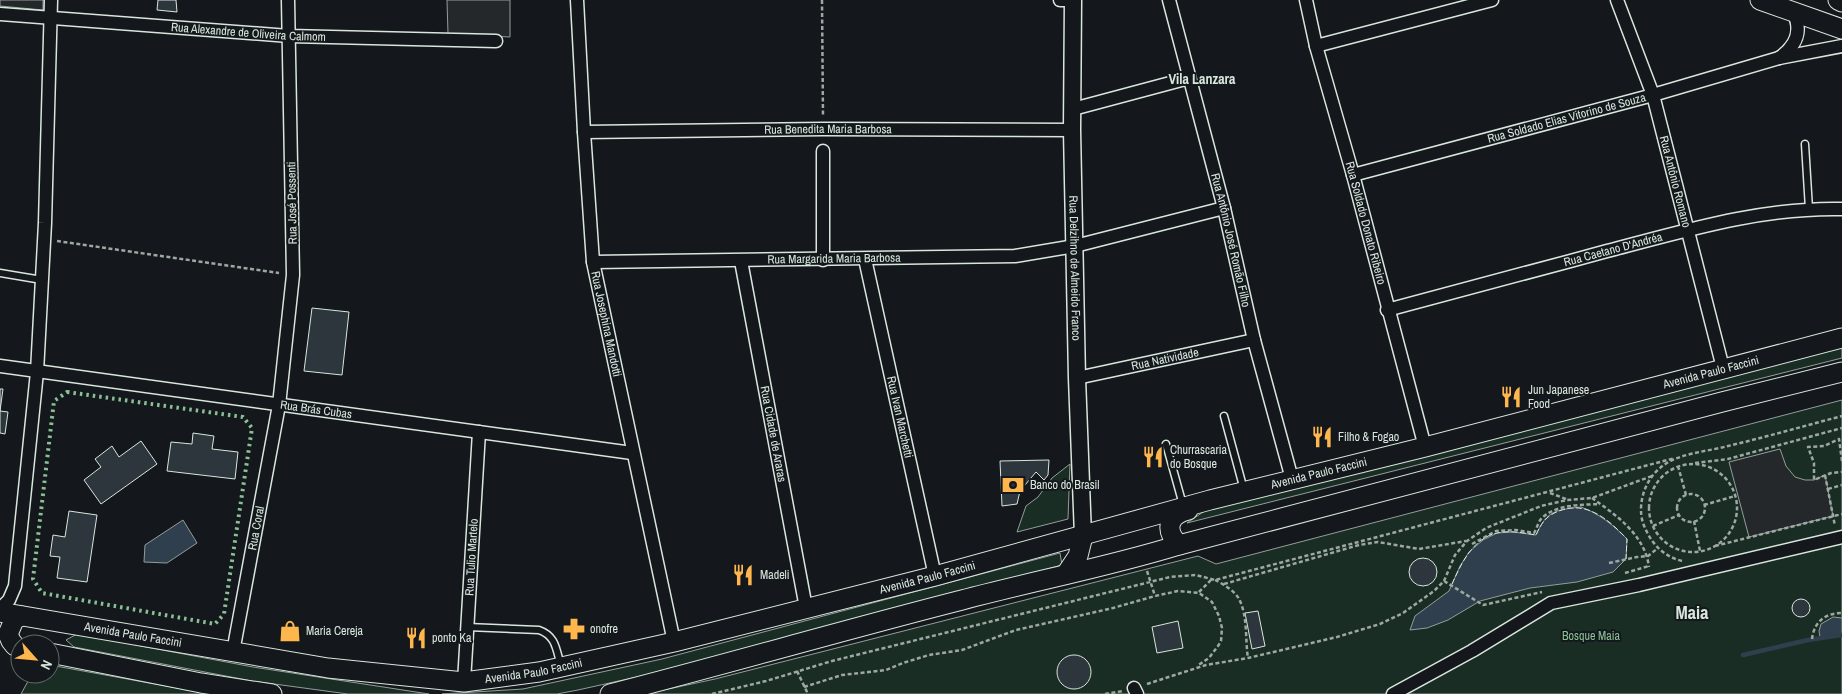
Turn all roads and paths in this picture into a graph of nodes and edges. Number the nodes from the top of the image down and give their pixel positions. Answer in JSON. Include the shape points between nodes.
{"nodes":[{"id":1,"x":51,"y":0,"type":"edge"},
{"id":2,"x":288,"y":0,"type":"edge"},
{"id":3,"x":577,"y":0,"type":"edge"},
{"id":4,"x":822,"y":0,"type":"edge"},
{"id":5,"x":1060,"y":0,"type":"edge"},
{"id":6,"x":1073,"y":0,"type":"edge"},
{"id":7,"x":1168,"y":0,"type":"edge"},
{"id":8,"x":1306,"y":0,"type":"edge"},
{"id":9,"x":1492,"y":0,"type":"edge"},
{"id":10,"x":1617,"y":0,"type":"edge"},
{"id":11,"x":1760,"y":0,"type":"edge"},
{"id":12,"x":1838,"y":0,"type":"edge"},
{"id":13,"x":1842,"y":2,"type":"edge"},
{"id":14,"x":1793,"y":12,"type":"junction"},
{"id":15,"x":0,"y":14,"type":"edge"},
{"id":16,"x":50,"y":18,"type":"junction"},
{"id":17,"x":1842,"y":29,"type":"edge"},
{"id":18,"x":289,"y":36,"type":"junction"},
{"id":19,"x":496,"y":41,"type":"dead end"},
{"id":20,"x":1316,"y":46,"type":"junction"},
{"id":21,"x":1842,"y":46,"type":"edge"},
{"id":22,"x":1779,"y":58,"type":"junction"},
{"id":23,"x":1189,"y":78,"type":"junction"},
{"id":24,"x":1653,"y":95,"type":"junction"},
{"id":25,"x":1073,"y":109,"type":"junction"},
{"id":26,"x":823,"y":129,"type":"junction"},
{"id":27,"x":1072,"y":130,"type":"junction"},
{"id":28,"x":584,"y":132,"type":"junction"},
{"id":29,"x":1805,"y":144,"type":"dead end"},
{"id":30,"x":823,"y":150,"type":"dead end"},
{"id":31,"x":1353,"y":175,"type":"junction"},
{"id":32,"x":1224,"y":208,"type":"junction"},
{"id":33,"x":1809,"y":209,"type":"junction"},
{"id":34,"x":1842,"y":209,"type":"edge"},
{"id":35,"x":1688,"y":230,"type":"junction"},
{"id":36,"x":44,"y":239,"type":"junction"},
{"id":37,"x":1075,"y":246,"type":"junction"},
{"id":38,"x":865,"y":259,"type":"junction"},
{"id":39,"x":824,"y":260,"type":"junction"},
{"id":40,"x":593,"y":262,"type":"junction"},
{"id":41,"x":741,"y":262,"type":"junction"},
{"id":42,"x":0,"y":273,"type":"edge"},
{"id":43,"x":293,"y":275,"type":"junction"},
{"id":44,"x":42,"y":280,"type":"junction"},
{"id":45,"x":1387,"y":310,"type":"junction"},
{"id":46,"x":1842,"y":338,"type":"edge"},
{"id":47,"x":1254,"y":340,"type":"junction"},
{"id":48,"x":0,"y":366,"type":"edge"},
{"id":49,"x":1723,"y":368,"type":"junction"},
{"id":50,"x":37,"y":372,"type":"junction"},
{"id":51,"x":1842,"y":372,"type":"edge"},
{"id":52,"x":1077,"y":378,"type":"junction"},
{"id":53,"x":279,"y":405,"type":"junction"},
{"id":54,"x":1224,"y":416,"type":"dead end"},
{"id":55,"x":1842,"y":416,"type":"edge"},
{"id":56,"x":1842,"y":428,"type":"edge"},
{"id":57,"x":479,"y":432,"type":"junction"},
{"id":58,"x":1166,"y":444,"type":"dead end"},
{"id":59,"x":1425,"y":448,"type":"junction"},
{"id":60,"x":632,"y":453,"type":"junction"},
{"id":61,"x":1675,"y":458,"type":"junction"},
{"id":62,"x":1842,"y":461,"type":"edge"},
{"id":63,"x":1692,"y":464,"type":"junction"},
{"id":64,"x":1678,"y":466,"type":"junction"},
{"id":65,"x":1842,"y":472,"type":"edge"},
{"id":66,"x":1652,"y":476,"type":"junction"},
{"id":67,"x":1825,"y":476,"type":"junction"},
{"id":68,"x":1292,"y":479,"type":"junction"},
{"id":69,"x":1842,"y":485,"type":"edge"},
{"id":70,"x":1828,"y":489,"type":"junction"},
{"id":71,"x":1244,"y":492,"type":"junction"},
{"id":72,"x":1548,"y":492,"type":"junction"},
{"id":73,"x":1686,"y":495,"type":"junction"},
{"id":74,"x":1735,"y":496,"type":"junction"},
{"id":75,"x":1592,"y":498,"type":"junction"},
{"id":76,"x":1210,"y":500,"type":"junction"},
{"id":77,"x":1568,"y":500,"type":"junction"},
{"id":78,"x":1600,"y":504,"type":"junction"},
{"id":79,"x":1704,"y":504,"type":"junction"},
{"id":80,"x":1184,"y":507,"type":"junction"},
{"id":81,"x":1842,"y":514,"type":"edge"},
{"id":82,"x":1680,"y":515,"type":"junction"},
{"id":83,"x":1833,"y":516,"type":"junction"},
{"id":84,"x":1694,"y":521,"type":"junction"},
{"id":85,"x":1652,"y":526,"type":"junction"},
{"id":86,"x":1838,"y":531,"type":"edge"},
{"id":87,"x":1083,"y":536,"type":"junction"},
{"id":88,"x":1467,"y":541,"type":"junction"},
{"id":89,"x":1472,"y":544,"type":"dead end"},
{"id":90,"x":1179,"y":545,"type":"junction"},
{"id":91,"x":1714,"y":546,"type":"junction"},
{"id":92,"x":1658,"y":548,"type":"junction"},
{"id":93,"x":1700,"y":551,"type":"junction"},
{"id":94,"x":1142,"y":556,"type":"junction"},
{"id":95,"x":1648,"y":556,"type":"junction"},
{"id":96,"x":1673,"y":558,"type":"dead end"},
{"id":97,"x":1610,"y":563,"type":"dead end"},
{"id":98,"x":1066,"y":574,"type":"junction"},
{"id":99,"x":935,"y":576,"type":"junction"},
{"id":100,"x":1214,"y":580,"type":"junction"},
{"id":101,"x":1444,"y":581,"type":"junction"},
{"id":102,"x":1150,"y":582,"type":"junction"},
{"id":103,"x":1651,"y":582,"type":"junction"},
{"id":104,"x":1224,"y":584,"type":"junction"},
{"id":105,"x":1199,"y":593,"type":"junction"},
{"id":106,"x":1155,"y":596,"type":"junction"},
{"id":107,"x":1483,"y":604,"type":"dead end"},
{"id":108,"x":806,"y":608,"type":"junction"},
{"id":109,"x":0,"y":610,"type":"edge"},
{"id":110,"x":1842,"y":613,"type":"edge"},
{"id":111,"x":21,"y":616,"type":"junction"},
{"id":112,"x":467,"y":628,"type":"junction"},
{"id":113,"x":10,"y":639,"type":"edge"},
{"id":114,"x":1812,"y":639,"type":"dead end"},
{"id":115,"x":674,"y":642,"type":"junction"},
{"id":116,"x":233,"y":652,"type":"junction"},
{"id":117,"x":60,"y":655,"type":"edge"},
{"id":118,"x":1248,"y":658,"type":"junction"},
{"id":119,"x":562,"y":667,"type":"junction"},
{"id":120,"x":1194,"y":668,"type":"junction"},
{"id":121,"x":797,"y":671,"type":"junction"},
{"id":122,"x":464,"y":682,"type":"junction"},
{"id":123,"x":804,"y":687,"type":"junction"},
{"id":124,"x":1136,"y":691,"type":"edge"},
{"id":125,"x":272,"y":694,"type":"edge"},
{"id":126,"x":610,"y":694,"type":"edge"},
{"id":127,"x":712,"y":694,"type":"edge"},
{"id":128,"x":808,"y":694,"type":"edge"},
{"id":129,"x":1105,"y":694,"type":"edge"},
{"id":130,"x":1393,"y":694,"type":"edge"}],
"edges":[{"from":1,"to":16,"type":"street"},
{"from":2,"to":18,"type":"street","name":"Rua José Possenti"},
{"from":3,"to":28,"type":"street","name":"Rua Josephina Mandotti"},
{"from":4,"to":26,"type":"path"},
{"from":5,"to":6,"type":"street"},
{"from":6,"to":25,"type":"street","name":"Rua Delzihno de Almeido Franco"},
{"from":7,"to":23,"type":"street","name":"Rua Antônio José Romão Filho"},
{"from":8,"to":20,"type":"street","name":"Rua Soldado Donato Ribeiro"},
{"from":9,"to":20,"type":"street"},
{"from":10,"to":24,"type":"street","name":"Rua Antônio Romano"},
{"from":11,"to":14,"type":"main road"},
{"from":12,"to":13,"type":"main road"},
{"from":14,"to":17,"type":"main road"},
{"from":14,"to":22,"type":"street","via":[[1799,27],[1798,36],[1788,52]]},
{"from":15,"to":16,"type":"street","name":"Rua Alexandre de Oliveira Calmom"},
{"from":16,"to":18,"type":"street","name":"Rua Alexandre de Oliveira Calmom"},
{"from":16,"to":36,"type":"street"},
{"from":18,"to":19,"type":"street","name":"Rua Alexandre de Oliveira Calmom"},
{"from":18,"to":43,"type":"street","name":"Rua José Possenti"},
{"from":20,"to":31,"type":"street","name":"Rua Soldado Donato Ribeiro"},
{"from":21,"to":22,"type":"street","name":"Rua Soldado Elias Vitorino de Souza"},
{"from":22,"to":24,"type":"street","name":"Rua Soldado Elias Vitorino de Souza"},
{"from":23,"to":25,"type":"street"},
{"from":23,"to":32,"type":"street","name":"Rua Antônio José Romão Filho"},
{"from":24,"to":31,"type":"street","name":"Rua Soldado Elias Vitorino de Souza"},
{"from":24,"to":35,"type":"street","name":"Rua Antônio Romano"},
{"from":25,"to":27,"type":"street","name":"Rua Delzihno de Almeido Franco"},
{"from":26,"to":27,"type":"street","name":"Rua Benedita Maria Barbosa"},
{"from":26,"to":28,"type":"street","name":"Rua Benedita Maria Barbosa"},
{"from":27,"to":37,"type":"street","name":"Rua Delzihno de Almeido Franco"},
{"from":28,"to":40,"type":"street","name":"Rua Josephina Mandotti"},
{"from":29,"to":33,"type":"lane"},
{"from":30,"to":39,"type":"street"},
{"from":31,"to":45,"type":"street","name":"Rua Soldado Donato Ribeiro"},
{"from":32,"to":37,"type":"street","name":"Rua Margarida Maria Barbosa"},
{"from":32,"to":47,"type":"street","name":"Rua Antônio José Romão Filho"},
{"from":33,"to":34,"type":"street","name":"Rua Caetano D'Andréa"},
{"from":33,"to":35,"type":"street","name":"Rua Caetano D'Andréa","via":[[1748,217]]},
{"from":35,"to":45,"type":"street","name":"Rua Caetano D'Andréa"},
{"from":35,"to":49,"type":"street","name":"Rua Antônio Romano"},
{"from":36,"to":43,"type":"path"},
{"from":36,"to":44,"type":"street"},
{"from":37,"to":38,"type":"street","name":"Rua Margarida Maria Barbosa","via":[[1014,256]]},
{"from":37,"to":52,"type":"street","name":"Rua Delzihno de Almeido Franco"},
{"from":38,"to":39,"type":"street","name":"Rua Margarida Maria Barbosa"},
{"from":38,"to":99,"type":"street","name":"Rua Ivan Marchetti"},
{"from":39,"to":41,"type":"street","name":"Rua Margarida Maria Barbosa"},
{"from":40,"to":41,"type":"street","name":"Rua Margarida Maria Barbosa"},
{"from":40,"to":60,"type":"street","name":"Rua Josephina Mandotti"},
{"from":41,"to":108,"type":"street","name":"Rua Cidade de Araras"},
{"from":42,"to":44,"type":"lane"},
{"from":43,"to":53,"type":"street","name":"Rua José Possenti"},
{"from":44,"to":50,"type":"street"},
{"from":45,"to":59,"type":"street","name":"Rua Soldado Donato Ribeiro"},
{"from":46,"to":49,"type":"main road","name":"Avenida Paulo Faccini"},
{"from":47,"to":52,"type":"street","name":"Rua Natividade"},
{"from":47,"to":68,"type":"street","name":"Rua Antônio José Romão Filho"},
{"from":48,"to":50,"type":"street","name":"Rua Brás Cubas"},
{"from":49,"to":59,"type":"main road","name":"Avenida Paulo Faccini"},
{"from":50,"to":53,"type":"street","name":"Rua Brás Cubas"},
{"from":50,"to":109,"type":"street","via":[[15,586]]},
{"from":51,"to":90,"type":"main road"},
{"from":52,"to":87,"type":"street","name":"Rua Delzihno de Almeido Franco"},
{"from":53,"to":57,"type":"street","name":"Rua Brás Cubas"},
{"from":53,"to":116,"type":"street","name":"Rua Coral"},
{"from":54,"to":71,"type":"lane"},
{"from":55,"to":61,"type":"path"},
{"from":56,"to":63,"type":"path","via":[[1728,459]]},
{"from":57,"to":60,"type":"street","name":"Rua Brás Cubas"},
{"from":57,"to":112,"type":"street","name":"Rua Tulio Martelo"},
{"from":58,"to":80,"type":"lane"},
{"from":59,"to":68,"type":"main road","name":"Avenida Paulo Faccini"},
{"from":60,"to":115,"type":"street","name":"Rua Josephina Mandotti"},
{"from":61,"to":66,"type":"path"},
{"from":61,"to":72,"type":"path"},
{"from":62,"to":67,"type":"path","via":[[1839,439],[1824,446],[1808,447],[1814,463],[1814,480]]},
{"from":63,"to":64,"type":"path"},
{"from":63,"to":74,"type":"path","via":[[1719,472]]},
{"from":64,"to":73,"type":"path"},
{"from":64,"to":85,"type":"path","via":[[1656,484],[1650,497]]},
{"from":65,"to":67,"type":"path"},
{"from":66,"to":75,"type":"path"},
{"from":66,"to":92,"type":"path","via":[[1642,499],[1641,517],[1647,534]]},
{"from":67,"to":70,"type":"path"},
{"from":68,"to":71,"type":"main road","name":"Avenida Paulo Faccini"},
{"from":69,"to":70,"type":"path"},
{"from":70,"to":83,"type":"path"},
{"from":71,"to":76,"type":"main road","name":"Avenida Paulo Faccini"},
{"from":72,"to":77,"type":"path"},
{"from":72,"to":100,"type":"path"},
{"from":73,"to":79,"type":"path","via":[[1697,496]]},
{"from":73,"to":82,"type":"path","via":[[1678,502]]},
{"from":74,"to":79,"type":"path"},
{"from":74,"to":91,"type":"path","via":[[1733,525]]},
{"from":75,"to":77,"type":"path"},
{"from":75,"to":78,"type":"path"},
{"from":76,"to":80,"type":"main road","name":"Avenida Paulo Faccini"},
{"from":76,"to":90,"type":"main road","via":[[1204,506],[1179,512],[1174,517],[1169,527]]},
{"from":77,"to":88,"type":"path","via":[[1542,506],[1486,528]]},
{"from":78,"to":89,"type":"path","via":[[1562,508],[1547,514],[1534,533],[1496,531]]},
{"from":78,"to":95,"type":"path","via":[[1640,540]]},
{"from":79,"to":84,"type":"path","via":[[1703,515]]},
{"from":80,"to":87,"type":"main road","name":"Avenida Paulo Faccini"},
{"from":81,"to":83,"type":"path"},
{"from":82,"to":84,"type":"path","via":[[1687,521]]},
{"from":82,"to":85,"type":"path"},
{"from":83,"to":86,"type":"path"},
{"from":83,"to":91,"type":"path"},
{"from":84,"to":93,"type":"path"},
{"from":85,"to":93,"type":"path","via":[[1660,538],[1672,546]]},
{"from":86,"to":103,"type":"street"},
{"from":87,"to":98,"type":"main road","via":[[1078,556]]},
{"from":87,"to":99,"type":"main road","name":"Avenida Paulo Faccini"},
{"from":88,"to":101,"type":"path","via":[[1455,555]]},
{"from":88,"to":104,"type":"path","via":[[1419,549],[1378,542],[1359,545]]},
{"from":90,"to":94,"type":"main road"},
{"from":91,"to":93,"type":"path"},
{"from":92,"to":95,"type":"path"},
{"from":92,"to":96,"type":"path"},
{"from":94,"to":98,"type":"main road"},
{"from":94,"to":102,"type":"path"},
{"from":95,"to":97,"type":"path"},
{"from":95,"to":103,"type":"path"},
{"from":98,"to":126,"type":"main road"},
{"from":99,"to":108,"type":"main road","name":"Avenida Paulo Faccini"},
{"from":100,"to":102,"type":"path","via":[[1196,575]]},
{"from":100,"to":104,"type":"path"},
{"from":100,"to":105,"type":"path"},
{"from":101,"to":107,"type":"path"},
{"from":101,"to":118,"type":"path","via":[[1403,613],[1380,624]]},
{"from":102,"to":106,"type":"path"},
{"from":102,"to":121,"type":"path"},
{"from":103,"to":130,"type":"street","via":[[1551,603]]},
{"from":104,"to":118,"type":"path","via":[[1239,598]]},
{"from":105,"to":106,"type":"path","via":[[1178,591]]},
{"from":105,"to":120,"type":"path","via":[[1212,602],[1222,628],[1218,646],[1209,658]]},
{"from":106,"to":123,"type":"path","via":[[1016,630],[962,650],[903,662],[886,670],[842,675]]},
{"from":108,"to":115,"type":"main road","name":"Avenida Paulo Faccini"},
{"from":109,"to":111,"type":"main road","name":"Avenida Paulo Faccini"},
{"from":110,"to":114,"type":"path","via":[[1832,613],[1818,621]]},
{"from":111,"to":113,"type":"main road","via":[[14,620],[8,634]]},
{"from":111,"to":116,"type":"main road","name":"Avenida Paulo Faccini"},
{"from":112,"to":119,"type":"lane","via":[[548,633]]},
{"from":112,"to":122,"type":"street","name":"Rua Tulio Martelo"},
{"from":115,"to":119,"type":"main road","name":"Avenida Paulo Faccini"},
{"from":116,"to":122,"type":"main road","name":"Avenida Paulo Faccini","via":[[328,668]]},
{"from":117,"to":125,"type":"main road"},
{"from":118,"to":120,"type":"path"},
{"from":119,"to":122,"type":"main road","name":"Avenida Paulo Faccini"},
{"from":120,"to":124,"type":"path"},
{"from":121,"to":123,"type":"path"},
{"from":121,"to":127,"type":"path"},
{"from":123,"to":128,"type":"path"},
{"from":124,"to":129,"type":"path"}]}
